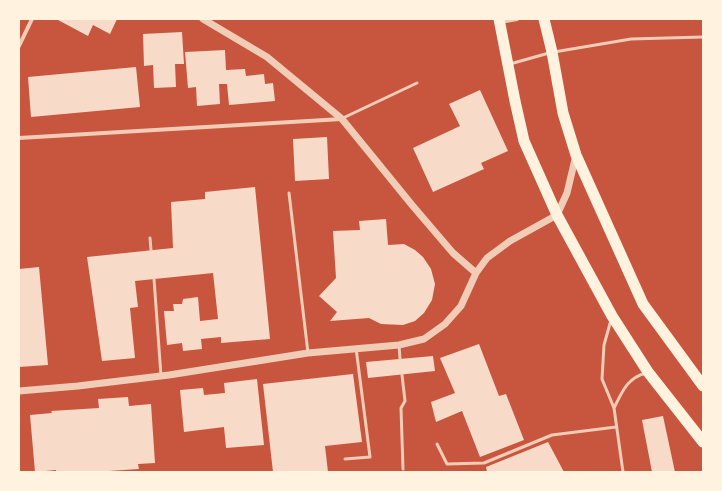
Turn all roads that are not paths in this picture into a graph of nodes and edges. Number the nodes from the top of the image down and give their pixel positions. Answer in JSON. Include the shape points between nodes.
{"nodes":[{"id":1,"x":32,"y":19,"type":"edge"},
{"id":2,"x":203,"y":19,"type":"edge"},
{"id":3,"x":517,"y":19,"type":"edge"},
{"id":4,"x":544,"y":19,"type":"edge"},
{"id":5,"x":499,"y":21,"type":"edge"},
{"id":6,"x":703,"y":37,"type":"edge"},
{"id":7,"x":19,"y":46,"type":"edge"},
{"id":8,"x":552,"y":52,"type":"junction"},
{"id":9,"x":508,"y":64,"type":"junction"},
{"id":10,"x":417,"y":83,"type":"dead end"},
{"id":11,"x":342,"y":119,"type":"junction"},
{"id":12,"x":19,"y":138,"type":"edge"},
{"id":13,"x":576,"y":155,"type":"junction"},
{"id":14,"x":289,"y":193,"type":"dead end"},
{"id":15,"x":557,"y":215,"type":"junction"},
{"id":16,"x":150,"y":238,"type":"dead end"},
{"id":17,"x":151,"y":250,"type":"dead end"},
{"id":18,"x":476,"y":273,"type":"junction"},
{"id":19,"x":154,"y":279,"type":"dead end"},
{"id":20,"x":612,"y":316,"type":"junction"},
{"id":21,"x":399,"y":345,"type":"junction"},
{"id":22,"x":356,"y":348,"type":"junction"},
{"id":23,"x":308,"y":353,"type":"junction"},
{"id":24,"x":400,"y":359,"type":"dead end"},
{"id":25,"x":648,"y":372,"type":"junction"},
{"id":26,"x":402,"y":375,"type":"dead end"},
{"id":27,"x":161,"y":376,"type":"junction"},
{"id":28,"x":703,"y":386,"type":"edge"},
{"id":29,"x":19,"y":391,"type":"edge"},
{"id":30,"x":614,"y":408,"type":"junction"},
{"id":31,"x":616,"y":427,"type":"junction"},
{"id":32,"x":703,"y":442,"type":"edge"},
{"id":33,"x":437,"y":444,"type":"dead end"},
{"id":34,"x":345,"y":460,"type":"dead end"},
{"id":35,"x":403,"y":469,"type":"dead end"},
{"id":36,"x":623,"y":472,"type":"edge"}],
"edges":[{"from":1,"to":7,"type":"street"},
{"from":2,"to":11,"type":"street","via":[[267,57]]},
{"from":3,"to":5,"type":"street"},
{"from":4,"to":8,"type":"highway"},
{"from":5,"to":9,"type":"highway"},
{"from":6,"to":8,"type":"lane","via":[[631,39]]},
{"from":8,"to":9,"type":"lane"},
{"from":8,"to":13,"type":"highway","via":[[562,113]]},
{"from":9,"to":15,"type":"highway","via":[[524,141]]},
{"from":10,"to":11,"type":"lane"},
{"from":11,"to":12,"type":"street"},
{"from":11,"to":18,"type":"street","via":[[453,253]]},
{"from":13,"to":15,"type":"street","via":[[567,193]]},
{"from":13,"to":28,"type":"highway","via":[[644,304]]},
{"from":14,"to":23,"type":"lane"},
{"from":15,"to":18,"type":"street","via":[[510,241],[487,258]]},
{"from":15,"to":20,"type":"highway"},
{"from":16,"to":17,"type":"lane"},
{"from":18,"to":21,"type":"street","via":[[461,306],[445,324],[424,339]]},
{"from":19,"to":27,"type":"lane"},
{"from":20,"to":25,"type":"highway"},
{"from":20,"to":30,"type":"lane","via":[[604,345],[602,379]]},
{"from":21,"to":22,"type":"street"},
{"from":21,"to":24,"type":"lane"},
{"from":22,"to":23,"type":"street"},
{"from":22,"to":34,"type":"lane","via":[[370,457]]},
{"from":23,"to":27,"type":"street"},
{"from":25,"to":30,"type":"lane","via":[[637,375],[626,383]]},
{"from":25,"to":32,"type":"highway"},
{"from":26,"to":35,"type":"lane","via":[[405,401],[401,408]]},
{"from":27,"to":29,"type":"street"},
{"from":30,"to":31,"type":"lane"},
{"from":31,"to":33,"type":"lane","via":[[552,435],[484,463],[447,464]]},
{"from":31,"to":36,"type":"lane"}]}
